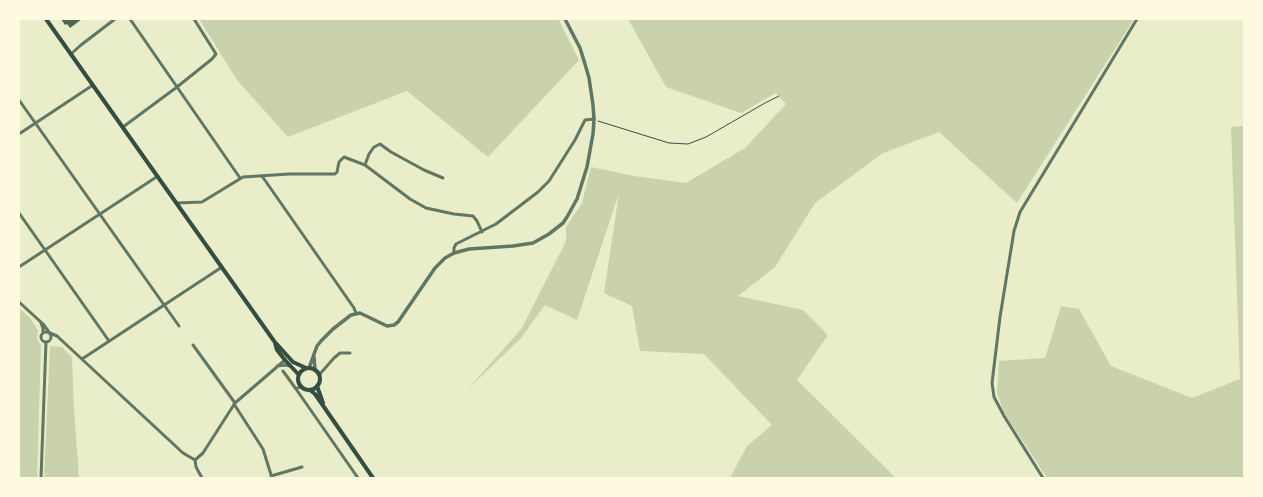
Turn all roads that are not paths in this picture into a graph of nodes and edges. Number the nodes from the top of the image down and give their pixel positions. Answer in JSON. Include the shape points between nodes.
{"nodes":[{"id":1,"x":46,"y":19,"type":"edge"},
{"id":2,"x":115,"y":19,"type":"edge"},
{"id":3,"x":130,"y":19,"type":"edge"},
{"id":4,"x":194,"y":19,"type":"edge"},
{"id":5,"x":565,"y":19,"type":"edge"},
{"id":6,"x":1138,"y":19,"type":"edge"},
{"id":7,"x":71,"y":54,"type":"junction"},
{"id":8,"x":93,"y":85,"type":"junction"},
{"id":9,"x":177,"y":87,"type":"junction"},
{"id":10,"x":19,"y":100,"type":"edge"},
{"id":11,"x":594,"y":119,"type":"junction"},
{"id":12,"x":35,"y":123,"type":"junction"},
{"id":13,"x":123,"y":127,"type":"junction"},
{"id":14,"x":19,"y":134,"type":"edge"},
{"id":15,"x":365,"y":165,"type":"junction"},
{"id":16,"x":158,"y":176,"type":"junction"},
{"id":17,"x":262,"y":176,"type":"junction"},
{"id":18,"x":240,"y":178,"type":"junction"},
{"id":19,"x":443,"y":178,"type":"dead end"},
{"id":20,"x":177,"y":203,"type":"junction"},
{"id":21,"x":19,"y":213,"type":"edge"},
{"id":22,"x":100,"y":214,"type":"junction"},
{"id":23,"x":482,"y":232,"type":"junction"},
{"id":24,"x":45,"y":250,"type":"junction"},
{"id":25,"x":454,"y":253,"type":"junction"},
{"id":26,"x":19,"y":267,"type":"edge"},
{"id":27,"x":222,"y":267,"type":"junction"},
{"id":28,"x":19,"y":302,"type":"edge"},
{"id":29,"x":164,"y":305,"type":"junction"},
{"id":30,"x":356,"y":313,"type":"junction"},
{"id":31,"x":39,"y":320,"type":"junction"},
{"id":32,"x":179,"y":326,"type":"dead end"},
{"id":33,"x":43,"y":333,"type":"junction"},
{"id":34,"x":49,"y":333,"type":"junction"},
{"id":35,"x":60,"y":338,"type":"junction"},
{"id":36,"x":50,"y":339,"type":"junction"},
{"id":37,"x":274,"y":340,"type":"junction"},
{"id":38,"x":110,"y":341,"type":"junction"},
{"id":39,"x":46,"y":342,"type":"junction"},
{"id":40,"x":193,"y":345,"type":"dead end"},
{"id":41,"x":315,"y":352,"type":"junction"},
{"id":42,"x":350,"y":353,"type":"dead end"},
{"id":43,"x":82,"y":359,"type":"junction"},
{"id":44,"x":285,"y":360,"type":"junction"},
{"id":45,"x":299,"y":365,"type":"junction"},
{"id":46,"x":278,"y":366,"type":"junction"},
{"id":47,"x":290,"y":366,"type":"junction"},
{"id":48,"x":307,"y":368,"type":"junction"},
{"id":49,"x":315,"y":370,"type":"junction"},
{"id":50,"x":283,"y":371,"type":"dead end"},
{"id":51,"x":299,"y":375,"type":"junction"},
{"id":52,"x":319,"y":375,"type":"junction"},
{"id":53,"x":301,"y":386,"type":"junction"},
{"id":54,"x":317,"y":386,"type":"junction"},
{"id":55,"x":296,"y":389,"type":"junction"},
{"id":56,"x":310,"y":390,"type":"junction"},
{"id":57,"x":235,"y":403,"type":"junction"},
{"id":58,"x":326,"y":411,"type":"junction"},
{"id":59,"x":195,"y":460,"type":"junction"},
{"id":60,"x":302,"y":467,"type":"dead end"},
{"id":61,"x":271,"y":477,"type":"edge"},
{"id":62,"x":41,"y":478,"type":"edge"},
{"id":63,"x":202,"y":478,"type":"edge"},
{"id":64,"x":358,"y":478,"type":"edge"},
{"id":65,"x":373,"y":478,"type":"edge"},
{"id":66,"x":1043,"y":478,"type":"edge"}],
"edges":[{"from":1,"to":7,"type":"main road"},
{"from":2,"to":7,"type":"street"},
{"from":3,"to":9,"type":"street"},
{"from":4,"to":9,"type":"street","via":[[216,54]]},
{"from":5,"to":11,"type":"street","via":[[585,64]]},
{"from":6,"to":66,"type":"street","via":[[1020,212],[1014,230],[992,383],[994,397],[1004,416]]},
{"from":7,"to":8,"type":"main road"},
{"from":8,"to":12,"type":"street"},
{"from":8,"to":13,"type":"main road"},
{"from":9,"to":13,"type":"street"},
{"from":9,"to":18,"type":"street"},
{"from":10,"to":12,"type":"street"},
{"from":11,"to":23,"type":"street","via":[[585,120],[575,140],[544,186]]},
{"from":11,"to":25,"type":"street","via":[[591,149],[582,185],[573,209],[563,223],[533,243],[469,249]]},
{"from":12,"to":14,"type":"street"},
{"from":12,"to":22,"type":"street"},
{"from":13,"to":16,"type":"main road"},
{"from":15,"to":17,"type":"street","via":[[344,157],[339,162],[337,172],[332,175]]},
{"from":15,"to":19,"type":"street","via":[[369,154],[380,144]]},
{"from":15,"to":23,"type":"street","via":[[426,208],[473,216]]},
{"from":16,"to":20,"type":"main road"},
{"from":16,"to":22,"type":"street"},
{"from":17,"to":18,"type":"street"},
{"from":17,"to":30,"type":"street"},
{"from":18,"to":20,"type":"street","via":[[202,202]]},
{"from":20,"to":27,"type":"main road"},
{"from":21,"to":24,"type":"street"},
{"from":22,"to":24,"type":"street"},
{"from":22,"to":29,"type":"street"},
{"from":23,"to":25,"type":"street","via":[[456,244]]},
{"from":24,"to":26,"type":"street"},
{"from":24,"to":38,"type":"street"},
{"from":25,"to":30,"type":"street","via":[[439,262],[394,325],[387,326],[366,315]]},
{"from":27,"to":29,"type":"street"},
{"from":27,"to":37,"type":"main road"},
{"from":28,"to":31,"type":"street"},
{"from":29,"to":32,"type":"street"},
{"from":29,"to":38,"type":"street"},
{"from":30,"to":41,"type":"street","via":[[333,329],[321,341]]},
{"from":31,"to":33,"type":"street"},
{"from":31,"to":34,"type":"street"},
{"from":33,"to":34,"type":"street"},
{"from":33,"to":39,"type":"street","via":[[42,338]]},
{"from":34,"to":35,"type":"street"},
{"from":34,"to":36,"type":"street"},
{"from":35,"to":36,"type":"street"},
{"from":35,"to":43,"type":"street"},
{"from":36,"to":39,"type":"street"},
{"from":37,"to":44,"type":"main road","via":[[277,350]]},
{"from":37,"to":45,"type":"main road","via":[[290,359]]},
{"from":38,"to":43,"type":"street"},
{"from":39,"to":62,"type":"street"},
{"from":40,"to":57,"type":"street"},
{"from":41,"to":48,"type":"street"},
{"from":41,"to":49,"type":"street"},
{"from":42,"to":52,"type":"street","via":[[340,353]]},
{"from":43,"to":59,"type":"street","via":[[183,453]]},
{"from":44,"to":45,"type":"street"},
{"from":44,"to":46,"type":"street"},
{"from":44,"to":47,"type":"main road"},
{"from":45,"to":48,"type":"main road"},
{"from":46,"to":47,"type":"street"},
{"from":46,"to":57,"type":"street"},
{"from":47,"to":51,"type":"main road"},
{"from":48,"to":49,"type":"main road"},
{"from":48,"to":51,"type":"main road"},
{"from":49,"to":52,"type":"main road"},
{"from":50,"to":55,"type":"street"},
{"from":51,"to":53,"type":"main road","via":[[298,381]]},
{"from":52,"to":54,"type":"main road","via":[[320,381]]},
{"from":53,"to":55,"type":"street"},
{"from":53,"to":56,"type":"main road"},
{"from":54,"to":56,"type":"main road"},
{"from":54,"to":58,"type":"main road"},
{"from":55,"to":64,"type":"street"},
{"from":56,"to":58,"type":"main road"},
{"from":57,"to":59,"type":"street","via":[[203,453]]},
{"from":57,"to":61,"type":"street","via":[[263,449]]},
{"from":58,"to":65,"type":"main road"},
{"from":59,"to":63,"type":"street"},
{"from":60,"to":61,"type":"street"}]}
